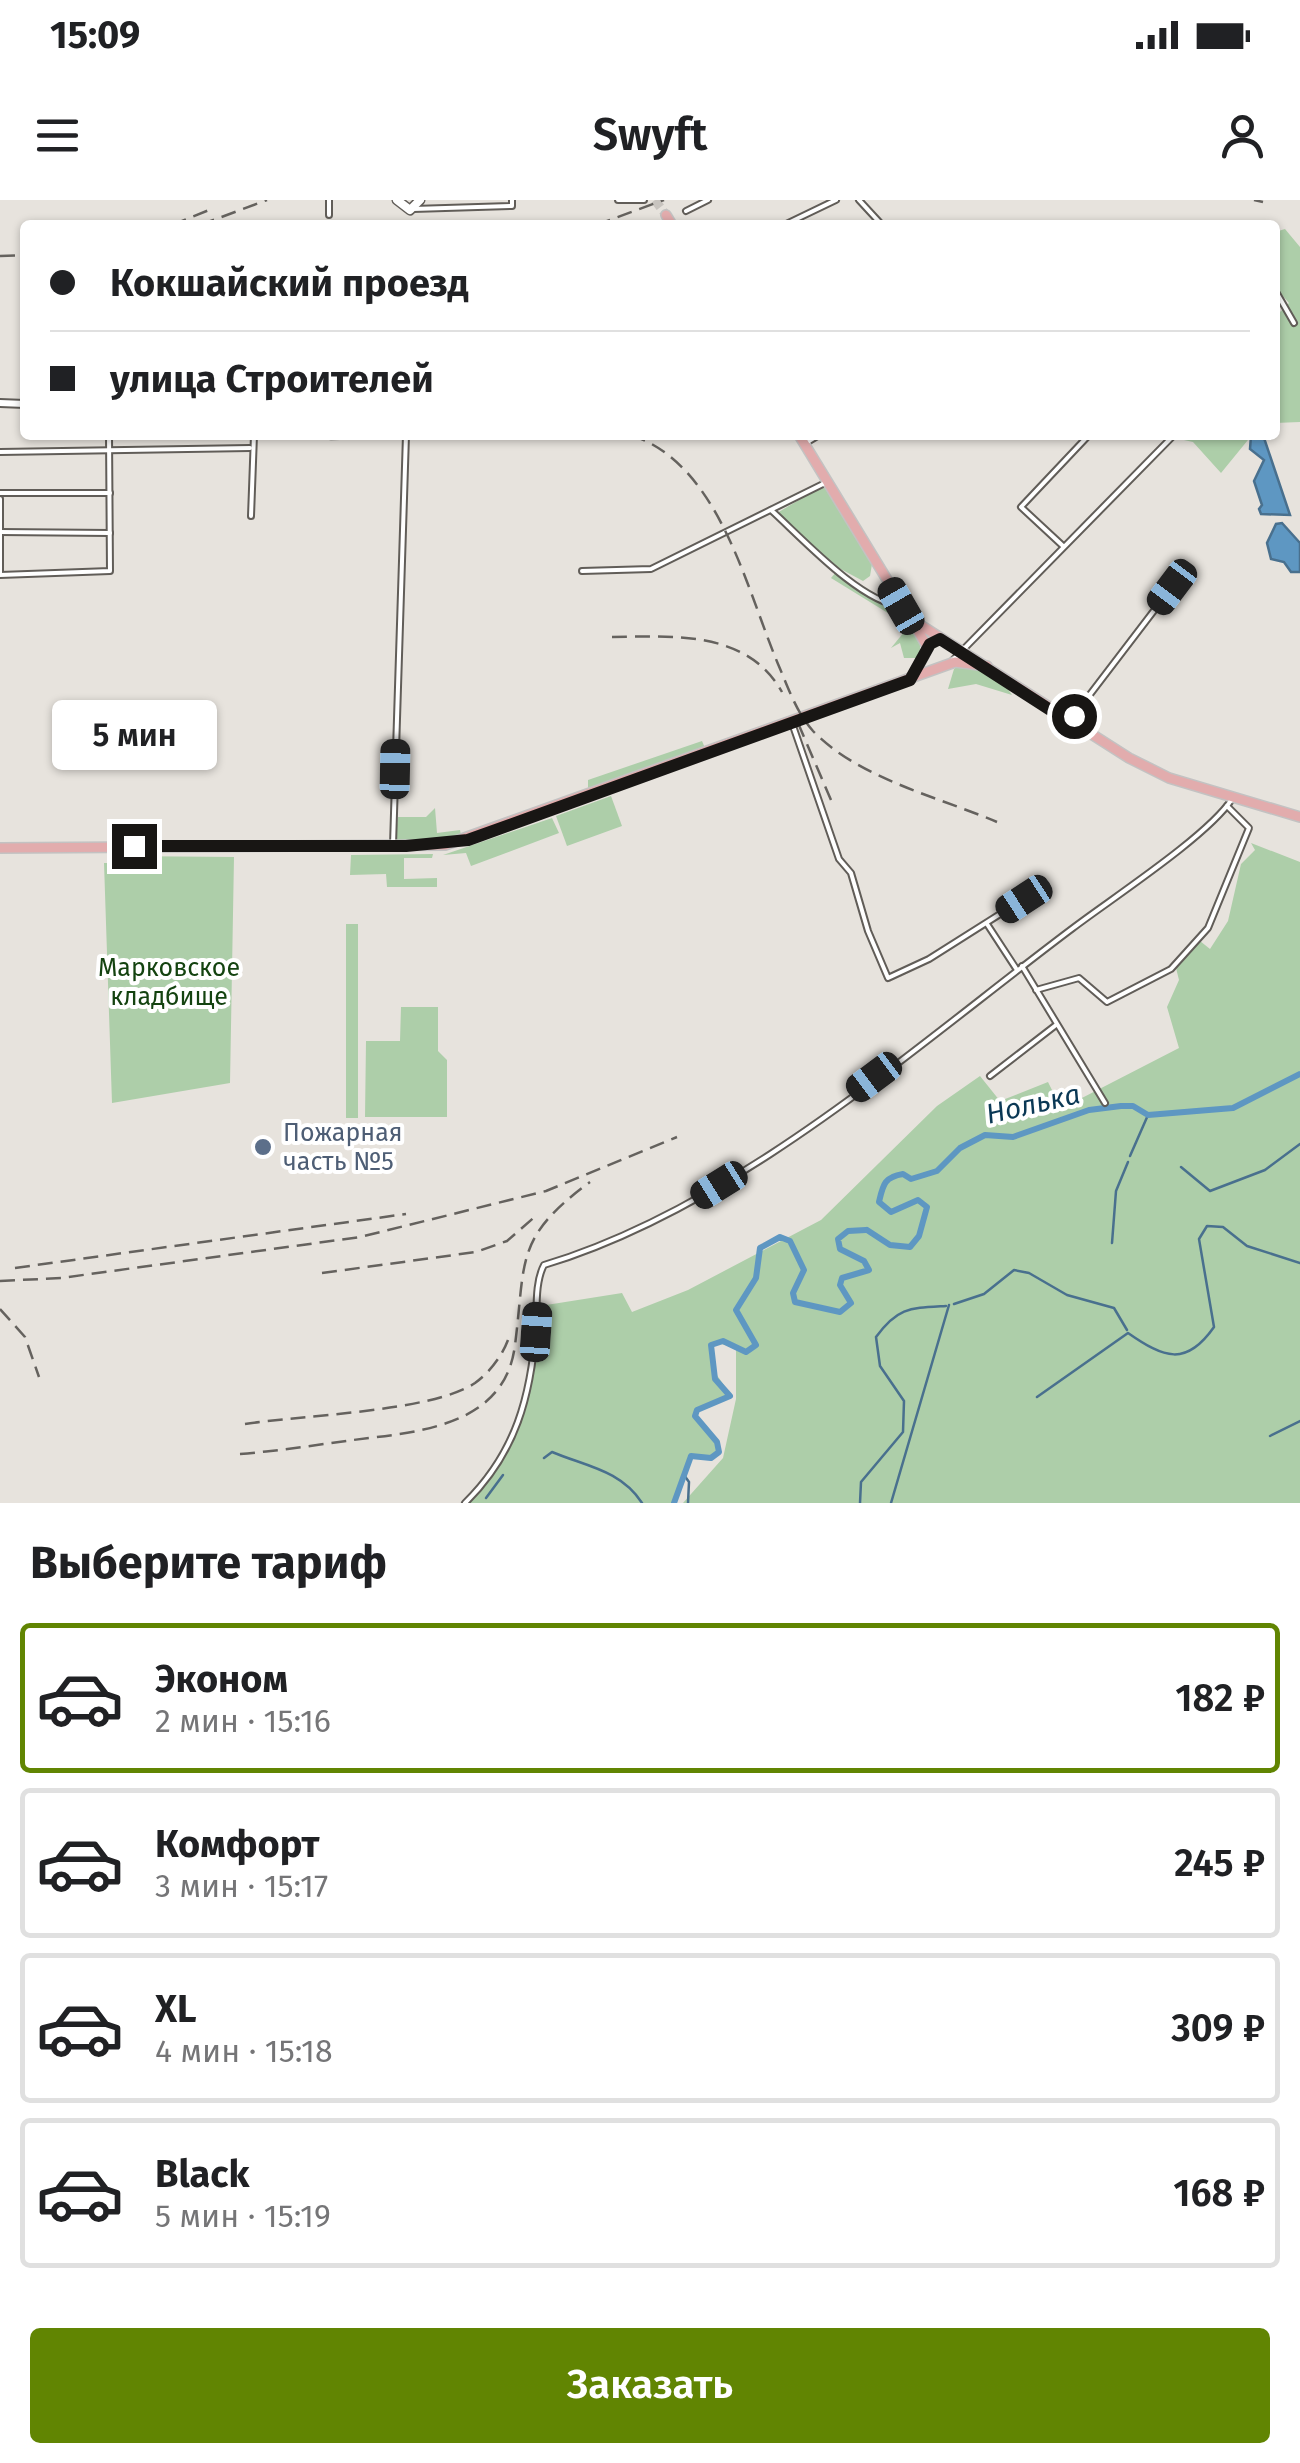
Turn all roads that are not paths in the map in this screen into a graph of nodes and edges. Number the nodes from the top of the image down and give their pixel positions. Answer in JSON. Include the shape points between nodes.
{"nodes":[{"id":1,"x":330,"y":200,"type":"edge"},
{"id":2,"x":397,"y":200,"type":"edge"},
{"id":3,"x":420,"y":200,"type":"edge"},
{"id":4,"x":512,"y":200,"type":"edge"},
{"id":5,"x":618,"y":200,"type":"edge"},
{"id":6,"x":644,"y":200,"type":"edge"},
{"id":7,"x":708,"y":200,"type":"edge"},
{"id":8,"x":836,"y":200,"type":"edge"},
{"id":9,"x":859,"y":200,"type":"edge"},
{"id":10,"x":414,"y":209,"type":"junction"},
{"id":11,"x":686,"y":211,"type":"dead end"},
{"id":12,"x":329,"y":214,"type":"dead end"},
{"id":13,"x":794,"y":220,"type":"edge"},
{"id":14,"x":877,"y":220,"type":"edge"},
{"id":15,"x":1280,"y":299,"type":"edge"},
{"id":16,"x":1294,"y":323,"type":"dead end"},
{"id":17,"x":110,"y":440,"type":"edge"},
{"id":18,"x":252,"y":440,"type":"edge"},
{"id":19,"x":406,"y":440,"type":"edge"},
{"id":20,"x":802,"y":440,"type":"edge"},
{"id":21,"x":1084,"y":440,"type":"edge"},
{"id":22,"x":1169,"y":440,"type":"edge"},
{"id":23,"x":250,"y":448,"type":"junction"},
{"id":24,"x":0,"y":452,"type":"edge"},
{"id":25,"x":110,"y":452,"type":"junction"},
{"id":26,"x":827,"y":482,"type":"junction"},
{"id":27,"x":111,"y":493,"type":"junction"},
{"id":28,"x":0,"y":496,"type":"edge"},
{"id":29,"x":772,"y":510,"type":"junction"},
{"id":30,"x":251,"y":516,"type":"dead end"},
{"id":31,"x":0,"y":532,"type":"edge"},
{"id":32,"x":110,"y":533,"type":"junction"},
{"id":33,"x":1062,"y":546,"type":"junction"},
{"id":34,"x":582,"y":571,"type":"dead end"},
{"id":35,"x":0,"y":575,"type":"edge"},
{"id":36,"x":1172,"y":587,"type":"dead end"},
{"id":37,"x":901,"y":606,"type":"junction"},
{"id":38,"x":911,"y":618,"type":"junction"},
{"id":39,"x":947,"y":640,"type":"junction"},
{"id":40,"x":927,"y":650,"type":"junction"},
{"id":41,"x":962,"y":650,"type":"junction"},
{"id":42,"x":948,"y":664,"type":"junction"},
{"id":43,"x":987,"y":666,"type":"junction"},
{"id":44,"x":910,"y":680,"type":"junction"},
{"id":45,"x":1069,"y":722,"type":"junction"},
{"id":46,"x":792,"y":723,"type":"junction"},
{"id":47,"x":1229,"y":803,"type":"junction"},
{"id":48,"x":1300,"y":818,"type":"edge"},
{"id":49,"x":393,"y":846,"type":"junction"},
{"id":50,"x":0,"y":848,"type":"edge"},
{"id":51,"x":1046,"y":884,"type":"dead end"},
{"id":52,"x":987,"y":924,"type":"junction"},
{"id":53,"x":1020,"y":968,"type":"junction"},
{"id":54,"x":1036,"y":990,"type":"junction"},
{"id":55,"x":1056,"y":1025,"type":"junction"},
{"id":56,"x":990,"y":1076,"type":"dead end"},
{"id":57,"x":1106,"y":1104,"type":"dead end"},
{"id":58,"x":465,"y":1503,"type":"edge"}],
"edges":[{"from":1,"to":12,"type":"street"},
{"from":2,"to":10,"type":"main road","via":[[403,209]]},
{"from":3,"to":10,"type":"main road"},
{"from":4,"to":10,"type":"street","via":[[512,206]]},
{"from":5,"to":6,"type":"street"},
{"from":7,"to":11,"type":"street"},
{"from":8,"to":13,"type":"street"},
{"from":9,"to":14,"type":"street"},
{"from":15,"to":16,"type":"street"},
{"from":17,"to":25,"type":"street"},
{"from":18,"to":23,"type":"street"},
{"from":19,"to":49,"type":"street"},
{"from":20,"to":26,"type":"main road"},
{"from":21,"to":33,"type":"street","via":[[1021,507]]},
{"from":22,"to":33,"type":"street"},
{"from":23,"to":25,"type":"street"},
{"from":23,"to":30,"type":"street"},
{"from":24,"to":25,"type":"street"},
{"from":25,"to":27,"type":"street"},
{"from":26,"to":29,"type":"street"},
{"from":26,"to":37,"type":"main road"},
{"from":27,"to":28,"type":"street"},
{"from":27,"to":32,"type":"street"},
{"from":28,"to":31,"type":"street"},
{"from":29,"to":34,"type":"street","via":[[651,569]]},
{"from":29,"to":37,"type":"street","via":[[836,568],[884,602]]},
{"from":31,"to":32,"type":"street"},
{"from":31,"to":35,"type":"street"},
{"from":32,"to":35,"type":"street","via":[[110,572]]},
{"from":33,"to":41,"type":"street"},
{"from":36,"to":45,"type":"street"},
{"from":37,"to":38,"type":"main road"},
{"from":38,"to":39,"type":"main road"},
{"from":38,"to":40,"type":"main road"},
{"from":39,"to":40,"type":"main road"},
{"from":39,"to":41,"type":"main road"},
{"from":39,"to":42,"type":"main road","via":[[954,650]]},
{"from":40,"to":42,"type":"main road","via":[[932,663]]},
{"from":40,"to":44,"type":"main road"},
{"from":41,"to":42,"type":"street"},
{"from":41,"to":43,"type":"main road"},
{"from":42,"to":43,"type":"main road"},
{"from":42,"to":44,"type":"main road"},
{"from":43,"to":45,"type":"main road"},
{"from":44,"to":46,"type":"main road"},
{"from":45,"to":47,"type":"main road"},
{"from":46,"to":49,"type":"main road","via":[[468,840]]},
{"from":46,"to":52,"type":"street","via":[[885,976],[899,976]]},
{"from":47,"to":48,"type":"main road"},
{"from":47,"to":53,"type":"street"},
{"from":47,"to":54,"type":"street","via":[[1249,828],[1248,838],[1229,868],[1208,928],[1171,969],[1107,1002],[1079,978]]},
{"from":49,"to":50,"type":"main road"},
{"from":51,"to":52,"type":"street"},
{"from":52,"to":53,"type":"street"},
{"from":53,"to":54,"type":"street"},
{"from":53,"to":58,"type":"street","via":[[782,1146],[607,1245],[544,1265],[519,1426]]},
{"from":54,"to":55,"type":"street"},
{"from":55,"to":56,"type":"street"},
{"from":55,"to":57,"type":"street"}]}
